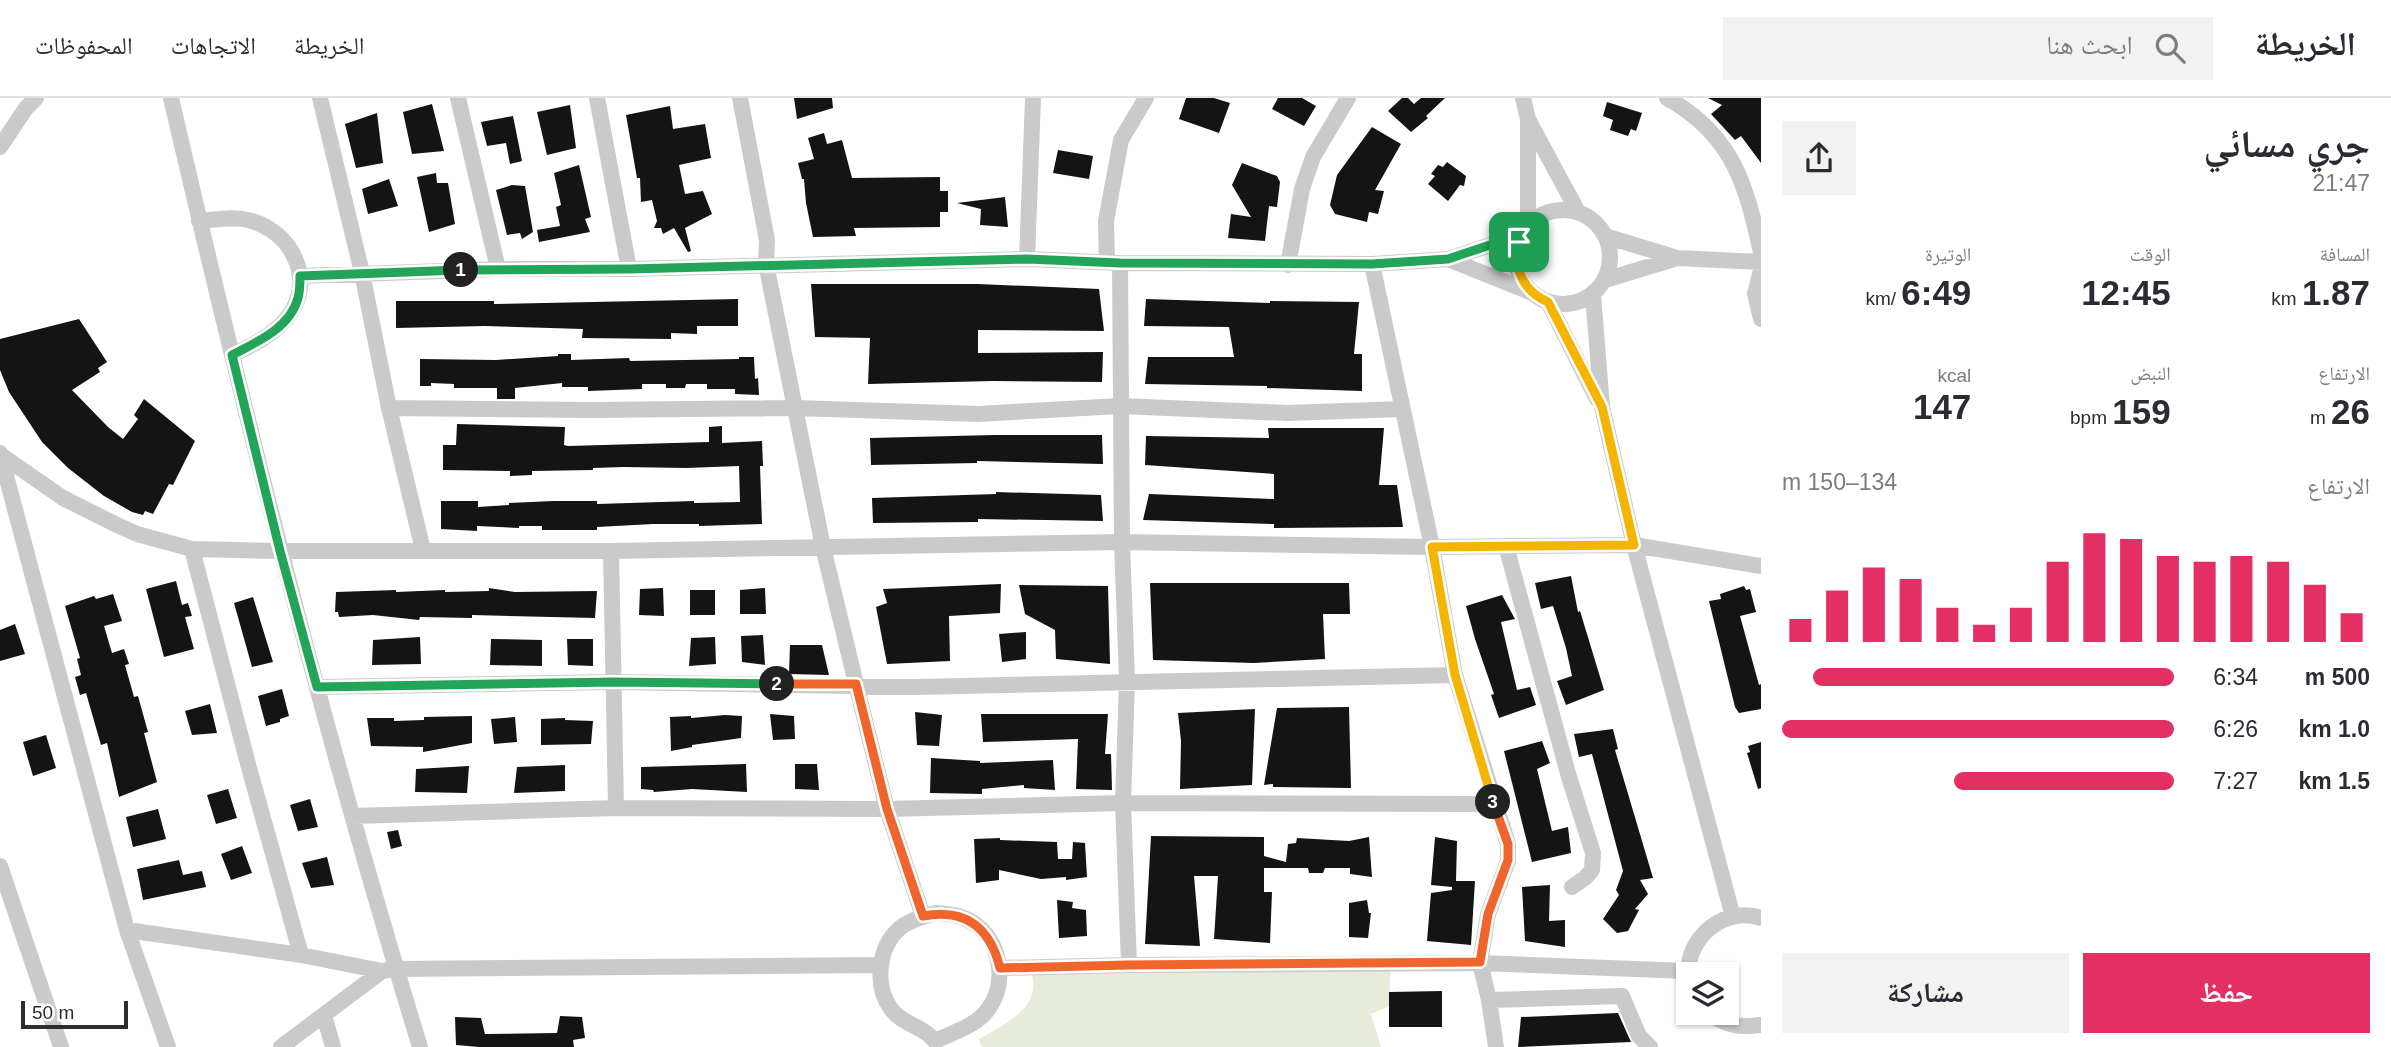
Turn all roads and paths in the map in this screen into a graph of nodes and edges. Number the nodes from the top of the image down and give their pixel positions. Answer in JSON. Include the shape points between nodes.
{"nodes":[{"id":1,"x":36,"y":98,"type":"edge"},
{"id":2,"x":171,"y":98,"type":"edge"},
{"id":3,"x":320,"y":98,"type":"edge"},
{"id":4,"x":458,"y":98,"type":"edge"},
{"id":5,"x":597,"y":98,"type":"edge"},
{"id":6,"x":740,"y":98,"type":"edge"},
{"id":7,"x":1033,"y":98,"type":"edge"},
{"id":8,"x":1146,"y":98,"type":"edge"},
{"id":9,"x":1348,"y":98,"type":"edge"},
{"id":10,"x":1524,"y":98,"type":"edge"},
{"id":11,"x":1667,"y":98,"type":"edge"},
{"id":12,"x":1528,"y":119,"type":"junction"},
{"id":13,"x":0,"y":147,"type":"edge"},
{"id":14,"x":1578,"y":212,"type":"junction"},
{"id":15,"x":199,"y":221,"type":"junction"},
{"id":16,"x":1525,"y":230,"type":"junction"},
{"id":17,"x":1605,"y":236,"type":"junction"},
{"id":18,"x":1761,"y":253,"type":"edge"},
{"id":19,"x":1676,"y":258,"type":"junction"},
{"id":20,"x":1027,"y":259,"type":"junction"},
{"id":21,"x":1448,"y":259,"type":"junction"},
{"id":22,"x":1114,"y":262,"type":"junction"},
{"id":23,"x":1761,"y":262,"type":"edge"},
{"id":24,"x":766,"y":264,"type":"junction"},
{"id":25,"x":1372,"y":264,"type":"junction"},
{"id":26,"x":1288,"y":265,"type":"junction"},
{"id":27,"x":629,"y":269,"type":"junction"},
{"id":28,"x":498,"y":270,"type":"junction"},
{"id":29,"x":1761,"y":270,"type":"edge"},
{"id":30,"x":362,"y":273,"type":"junction"},
{"id":31,"x":300,"y":276,"type":"junction"},
{"id":32,"x":1605,"y":280,"type":"junction"},
{"id":33,"x":1532,"y":293,"type":"junction"},
{"id":34,"x":1593,"y":294,"type":"junction"},
{"id":35,"x":1548,"y":302,"type":"junction"},
{"id":36,"x":1761,"y":319,"type":"edge"},
{"id":37,"x":232,"y":355,"type":"junction"},
{"id":38,"x":1120,"y":406,"type":"junction"},
{"id":39,"x":1602,"y":407,"type":"junction"},
{"id":40,"x":389,"y":408,"type":"junction"},
{"id":41,"x":795,"y":408,"type":"junction"},
{"id":42,"x":1402,"y":409,"type":"junction"},
{"id":43,"x":0,"y":454,"type":"edge"},
{"id":44,"x":1122,"y":542,"type":"junction"},
{"id":45,"x":1634,"y":545,"type":"junction"},
{"id":46,"x":1506,"y":546,"type":"junction"},
{"id":47,"x":823,"y":547,"type":"junction"},
{"id":48,"x":1432,"y":547,"type":"junction"},
{"id":49,"x":192,"y":549,"type":"junction"},
{"id":50,"x":424,"y":550,"type":"junction"},
{"id":51,"x":280,"y":551,"type":"junction"},
{"id":52,"x":611,"y":551,"type":"junction"},
{"id":53,"x":1761,"y":567,"type":"edge"},
{"id":54,"x":1455,"y":675,"type":"junction"},
{"id":55,"x":1127,"y":681,"type":"junction"},
{"id":56,"x":614,"y":682,"type":"junction"},
{"id":57,"x":856,"y":684,"type":"junction"},
{"id":58,"x":317,"y":687,"type":"junction"},
{"id":59,"x":1123,"y":803,"type":"junction"},
{"id":60,"x":1494,"y":804,"type":"junction"},
{"id":61,"x":616,"y":808,"type":"junction"},
{"id":62,"x":887,"y":809,"type":"junction"},
{"id":63,"x":353,"y":816,"type":"junction"},
{"id":64,"x":0,"y":866,"type":"edge"},
{"id":65,"x":1572,"y":887,"type":"dead end"},
{"id":66,"x":923,"y":916,"type":"junction"},
{"id":67,"x":1733,"y":917,"type":"junction"},
{"id":68,"x":1761,"y":918,"type":"edge"},
{"id":69,"x":127,"y":930,"type":"junction"},
{"id":70,"x":301,"y":955,"type":"junction"},
{"id":71,"x":1480,"y":962,"type":"junction"},
{"id":72,"x":1691,"y":962,"type":"edge"},
{"id":73,"x":880,"y":965,"type":"junction"},
{"id":74,"x":1129,"y":965,"type":"junction"},
{"id":75,"x":1000,"y":968,"type":"junction"},
{"id":76,"x":1619,"y":968,"type":"junction"},
{"id":77,"x":389,"y":970,"type":"junction"},
{"id":78,"x":1676,"y":973,"type":"edge"},
{"id":79,"x":1622,"y":996,"type":"junction"},
{"id":80,"x":1489,"y":1000,"type":"junction"},
{"id":81,"x":324,"y":1015,"type":"junction"},
{"id":82,"x":1732,"y":1025,"type":"edge"},
{"id":83,"x":1761,"y":1025,"type":"edge"},
{"id":84,"x":936,"y":1044,"type":"edge"},
{"id":85,"x":61,"y":1047,"type":"edge"},
{"id":86,"x":168,"y":1047,"type":"edge"},
{"id":87,"x":281,"y":1047,"type":"edge"},
{"id":88,"x":333,"y":1047,"type":"edge"},
{"id":89,"x":420,"y":1047,"type":"edge"},
{"id":90,"x":1496,"y":1047,"type":"edge"},
{"id":91,"x":1650,"y":1047,"type":"edge"}],
"edges":[{"from":1,"to":13,"type":"street"},
{"from":2,"to":15,"type":"street"},
{"from":3,"to":30,"type":"street"},
{"from":4,"to":28,"type":"street"},
{"from":5,"to":27,"type":"street"},
{"from":6,"to":24,"type":"street","via":[[767,240]]},
{"from":7,"to":20,"type":"street"},
{"from":8,"to":22,"type":"street","via":[[1121,139],[1106,221]]},
{"from":9,"to":26,"type":"street","via":[[1313,157],[1302,189]]},
{"from":10,"to":12,"type":"street"},
{"from":11,"to":18,"type":"street","via":[[1716,135],[1738,171]]},
{"from":12,"to":14,"type":"street"},
{"from":12,"to":16,"type":"street"},
{"from":14,"to":16,"type":"street","via":[[1550,212]]},
{"from":14,"to":17,"type":"street","via":[[1594,221]]},
{"from":15,"to":31,"type":"street","via":[[247,220],[266,227],[295,255]]},
{"from":15,"to":37,"type":"street"},
{"from":16,"to":21,"type":"street"},
{"from":16,"to":33,"type":"street","via":[[1517,250],[1517,269]]},
{"from":17,"to":19,"type":"street"},
{"from":17,"to":32,"type":"street","via":[[1610,253]]},
{"from":19,"to":23,"type":"street"},
{"from":19,"to":32,"type":"street"},
{"from":20,"to":22,"type":"street"},
{"from":20,"to":24,"type":"street"},
{"from":21,"to":25,"type":"street"},
{"from":21,"to":33,"type":"street"},
{"from":22,"to":26,"type":"street"},
{"from":22,"to":38,"type":"street"},
{"from":24,"to":27,"type":"street"},
{"from":24,"to":41,"type":"street"},
{"from":25,"to":26,"type":"street"},
{"from":25,"to":42,"type":"street"},
{"from":27,"to":28,"type":"street"},
{"from":28,"to":30,"type":"street"},
{"from":29,"to":36,"type":"street","via":[[1755,293]]},
{"from":30,"to":31,"type":"street"},
{"from":30,"to":40,"type":"street"},
{"from":31,"to":37,"type":"street","via":[[298,299],[288,317],[275,331]]},
{"from":32,"to":34,"type":"street"},
{"from":33,"to":35,"type":"street"},
{"from":34,"to":35,"type":"street","via":[[1576,303]]},
{"from":34,"to":39,"type":"street"},
{"from":35,"to":39,"type":"street"},
{"from":37,"to":51,"type":"street"},
{"from":38,"to":41,"type":"street","via":[[978,414]]},
{"from":38,"to":42,"type":"street","via":[[1287,413]]},
{"from":38,"to":44,"type":"street"},
{"from":39,"to":45,"type":"street"},
{"from":40,"to":41,"type":"street"},
{"from":40,"to":50,"type":"street"},
{"from":41,"to":47,"type":"street"},
{"from":42,"to":48,"type":"street"},
{"from":43,"to":49,"type":"street","via":[[64,498],[115,524]]},
{"from":43,"to":69,"type":"street"},
{"from":44,"to":47,"type":"street"},
{"from":44,"to":48,"type":"street"},
{"from":44,"to":55,"type":"street"},
{"from":45,"to":46,"type":"street"},
{"from":45,"to":53,"type":"street"},
{"from":45,"to":67,"type":"street"},
{"from":46,"to":48,"type":"street"},
{"from":46,"to":65,"type":"street","via":[[1593,853],[1592,870]]},
{"from":47,"to":52,"type":"street"},
{"from":47,"to":57,"type":"street"},
{"from":48,"to":54,"type":"street"},
{"from":49,"to":51,"type":"street"},
{"from":49,"to":70,"type":"street"},
{"from":50,"to":51,"type":"street"},
{"from":50,"to":52,"type":"street"},
{"from":51,"to":58,"type":"street"},
{"from":52,"to":56,"type":"street"},
{"from":54,"to":55,"type":"street"},
{"from":54,"to":60,"type":"street"},
{"from":55,"to":57,"type":"street","via":[[917,687]]},
{"from":55,"to":59,"type":"street"},
{"from":56,"to":57,"type":"street"},
{"from":56,"to":58,"type":"street"},
{"from":56,"to":61,"type":"street"},
{"from":57,"to":62,"type":"street"},
{"from":58,"to":63,"type":"street"},
{"from":59,"to":60,"type":"street"},
{"from":59,"to":62,"type":"street"},
{"from":59,"to":74,"type":"street"},
{"from":60,"to":71,"type":"street","via":[[1508,844],[1508,860],[1488,914]]},
{"from":61,"to":62,"type":"street"},
{"from":61,"to":63,"type":"street"},
{"from":62,"to":66,"type":"street"},
{"from":63,"to":77,"type":"street"},
{"from":64,"to":85,"type":"street"},
{"from":66,"to":73,"type":"street","via":[[900,928]]},
{"from":66,"to":75,"type":"street","via":[[936,913],[971,921],[995,948]]},
{"from":67,"to":68,"type":"street"},
{"from":67,"to":72,"type":"street","via":[[1705,931]]},
{"from":69,"to":70,"type":"street"},
{"from":69,"to":86,"type":"street"},
{"from":70,"to":77,"type":"street"},
{"from":71,"to":74,"type":"street"},
{"from":71,"to":76,"type":"street"},
{"from":71,"to":80,"type":"street"},
{"from":73,"to":77,"type":"street"},
{"from":73,"to":84,"type":"street","via":[[881,988],[891,1008],[907,1024],[928,1032]]},
{"from":74,"to":75,"type":"street"},
{"from":75,"to":84,"type":"street","via":[[989,1008]]},
{"from":76,"to":78,"type":"street"},
{"from":76,"to":79,"type":"street"},
{"from":77,"to":81,"type":"street"},
{"from":77,"to":89,"type":"street"},
{"from":79,"to":80,"type":"street"},
{"from":79,"to":91,"type":"street","via":[[1639,1036]]},
{"from":80,"to":90,"type":"street"},
{"from":81,"to":87,"type":"street"},
{"from":81,"to":88,"type":"street"},
{"from":82,"to":83,"type":"street"}]}
